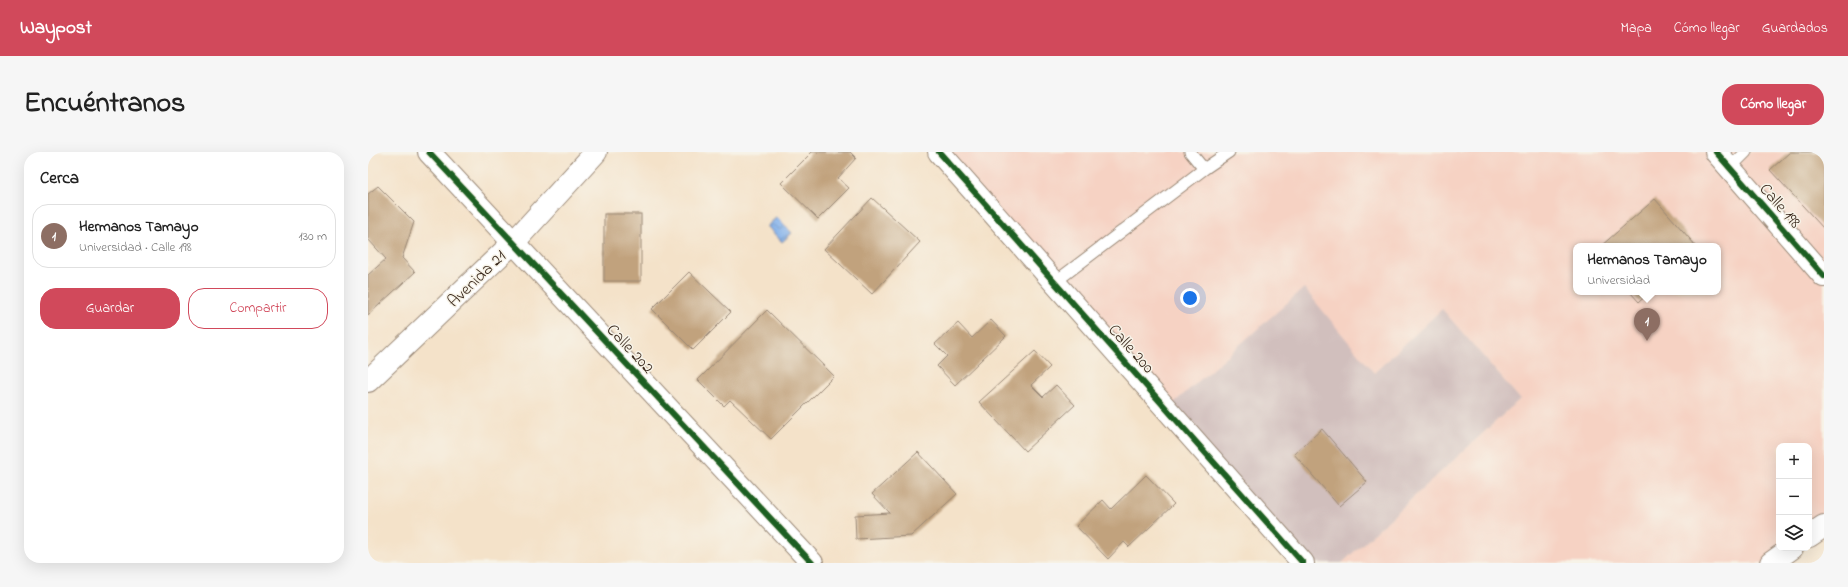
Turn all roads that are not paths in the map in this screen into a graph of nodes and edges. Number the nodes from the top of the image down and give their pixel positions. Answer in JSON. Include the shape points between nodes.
{"nodes":[{"id":1,"x":429,"y":152,"type":"edge"},
{"id":2,"x":596,"y":152,"type":"edge"},
{"id":3,"x":939,"y":152,"type":"edge"},
{"id":4,"x":1190,"y":152,"type":"edge"},
{"id":5,"x":1229,"y":152,"type":"edge"},
{"id":6,"x":1746,"y":152,"type":"edge"},
{"id":7,"x":1723,"y":160,"type":"edge"},
{"id":8,"x":1204,"y":169,"type":"junction"},
{"id":9,"x":514,"y":242,"type":"junction"},
{"id":10,"x":1824,"y":276,"type":"edge"},
{"id":11,"x":1055,"y":282,"type":"junction"},
{"id":12,"x":368,"y":382,"type":"edge"},
{"id":13,"x":1824,"y":526,"type":"edge"},
{"id":14,"x":1812,"y":534,"type":"edge"},
{"id":15,"x":1788,"y":551,"type":"edge"},
{"id":16,"x":812,"y":563,"type":"edge"},
{"id":17,"x":1303,"y":563,"type":"edge"},
{"id":18,"x":1771,"y":563,"type":"edge"}],
"edges":[{"from":1,"to":9,"type":"street","name":"Calle 202"},
{"from":2,"to":9,"type":"street","name":"Avenida 21"},
{"from":3,"to":11,"type":"street","name":"Calle 200"},
{"from":4,"to":8,"type":"lane"},
{"from":5,"to":8,"type":"lane"},
{"from":6,"to":7,"type":"lane"},
{"from":7,"to":10,"type":"street","name":"Calle 198"},
{"from":8,"to":11,"type":"lane"},
{"from":9,"to":12,"type":"street","name":"Avenida 21"},
{"from":9,"to":16,"type":"street","name":"Calle 202"},
{"from":11,"to":17,"type":"street","name":"Calle 200"},
{"from":13,"to":14,"type":"street"},
{"from":15,"to":18,"type":"street"}]}
